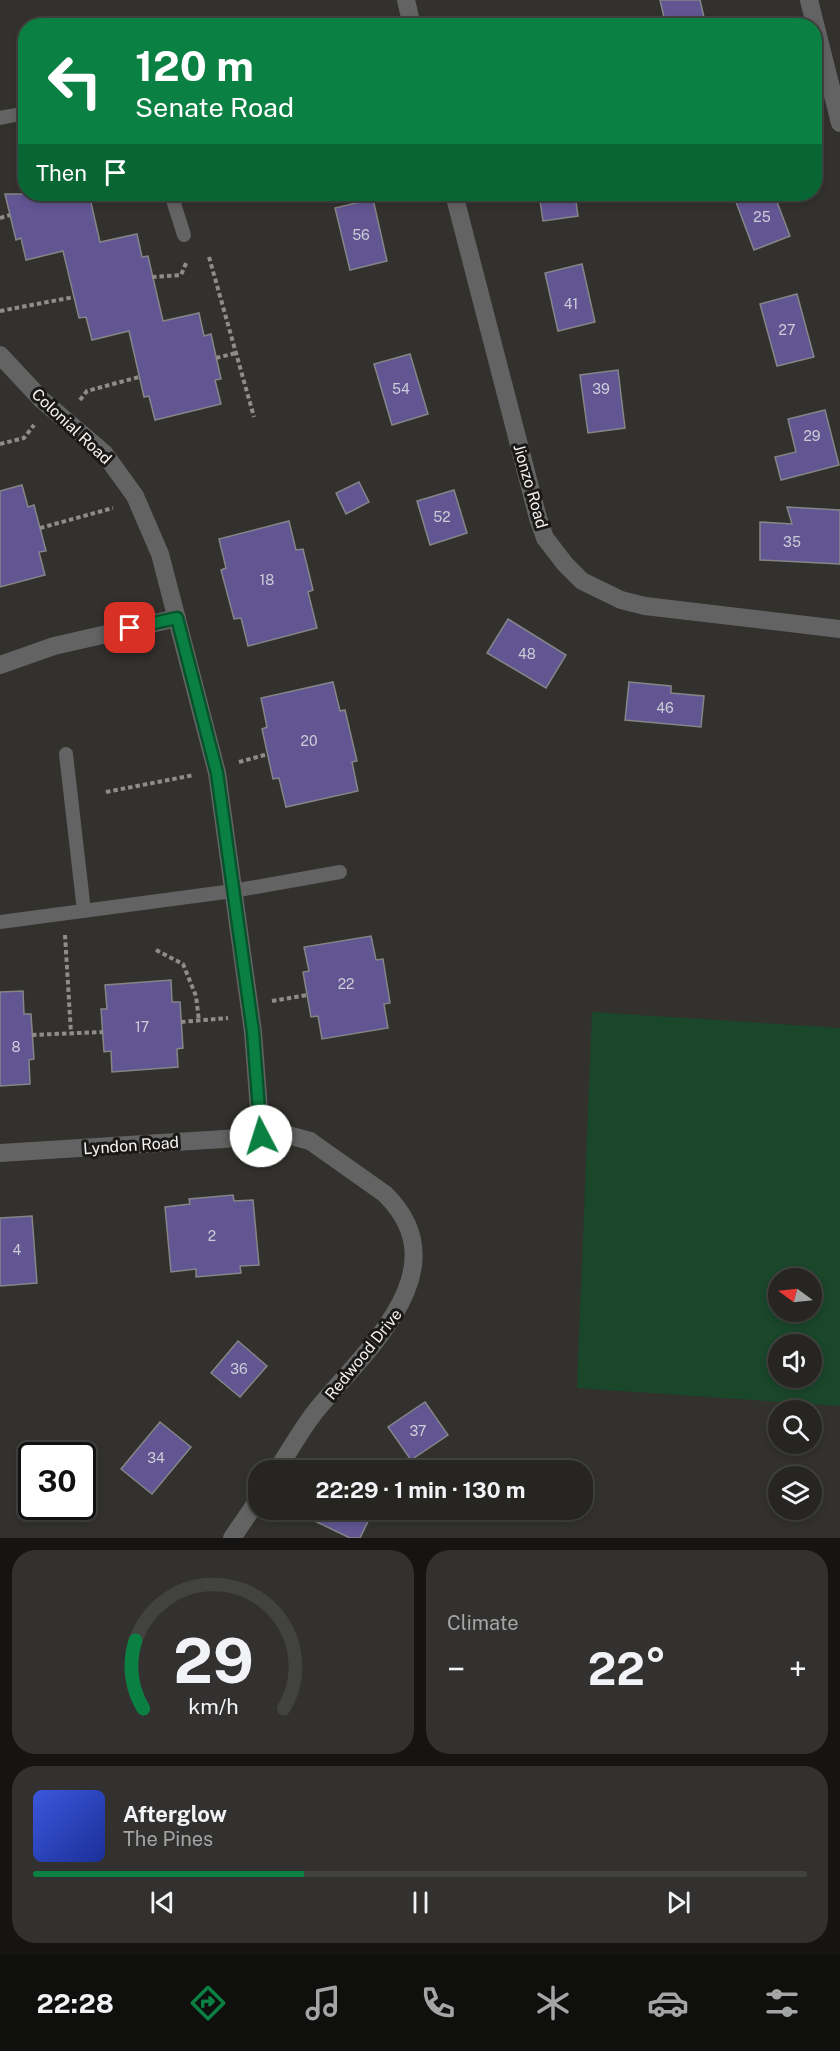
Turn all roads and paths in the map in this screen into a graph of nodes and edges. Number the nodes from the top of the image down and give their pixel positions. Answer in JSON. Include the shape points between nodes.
{"nodes":[{"id":1,"x":406,"y":0,"type":"edge"},
{"id":2,"x":809,"y":0,"type":"edge"},
{"id":3,"x":410,"y":18,"type":"edge"},
{"id":4,"x":814,"y":18,"type":"edge"},
{"id":5,"x":822,"y":52,"type":"edge"},
{"id":6,"x":18,"y":115,"type":"edge"},
{"id":7,"x":0,"y":118,"type":"edge"},
{"id":8,"x":840,"y":123,"type":"edge"},
{"id":9,"x":173,"y":201,"type":"edge"},
{"id":10,"x":456,"y":201,"type":"edge"},
{"id":11,"x":10,"y":215,"type":"dead end"},
{"id":12,"x":0,"y":218,"type":"edge"},
{"id":13,"x":184,"y":235,"type":"dead end"},
{"id":14,"x":209,"y":256,"type":"dead end"},
{"id":15,"x":187,"y":261,"type":"dead end"},
{"id":16,"x":152,"y":277,"type":"dead end"},
{"id":17,"x":74,"y":297,"type":"dead end"},
{"id":18,"x":0,"y":311,"type":"edge"},
{"id":19,"x":236,"y":353,"type":"junction"},
{"id":20,"x":0,"y":355,"type":"edge"},
{"id":21,"x":216,"y":358,"type":"dead end"},
{"id":22,"x":139,"y":376,"type":"dead end"},
{"id":23,"x":49,"y":406,"type":"junction"},
{"id":24,"x":254,"y":417,"type":"dead end"},
{"id":25,"x":66,"y":420,"type":"junction"},
{"id":26,"x":0,"y":444,"type":"edge"},
{"id":27,"x":137,"y":502,"type":"junction"},
{"id":28,"x":40,"y":528,"type":"dead end"},
{"id":29,"x":177,"y":618,"type":"junction"},
{"id":30,"x":840,"y":629,"type":"edge"},
{"id":31,"x":0,"y":665,"type":"edge"},
{"id":32,"x":66,"y":753,"type":"dead end"},
{"id":33,"x":268,"y":754,"type":"dead end"},
{"id":34,"x":216,"y":769,"type":"junction"},
{"id":35,"x":106,"y":792,"type":"dead end"},
{"id":36,"x":340,"y":872,"type":"dead end"},
{"id":37,"x":233,"y":891,"type":"junction"},
{"id":38,"x":84,"y":911,"type":"junction"},
{"id":39,"x":0,"y":922,"type":"edge"},
{"id":40,"x":64,"y":934,"type":"dead end"},
{"id":41,"x":156,"y":950,"type":"dead end"},
{"id":42,"x":307,"y":996,"type":"dead end"},
{"id":43,"x":249,"y":1005,"type":"junction"},
{"id":44,"x":199,"y":1021,"type":"junction"},
{"id":45,"x":182,"y":1022,"type":"dead end"},
{"id":46,"x":103,"y":1032,"type":"dead end"},
{"id":47,"x":71,"y":1033,"type":"junction"},
{"id":48,"x":32,"y":1035,"type":"dead end"},
{"id":49,"x":261,"y":1136,"type":"junction"},
{"id":50,"x":0,"y":1153,"type":"edge"},
{"id":51,"x":285,"y":1460,"type":"edge"},
{"id":52,"x":248,"y":1515,"type":"edge"},
{"id":53,"x":232,"y":1538,"type":"edge"}],
"edges":[{"from":1,"to":3,"type":"street"},
{"from":2,"to":4,"type":"street"},
{"from":5,"to":8,"type":"street"},
{"from":6,"to":7,"type":"lane"},
{"from":9,"to":13,"type":"lane"},
{"from":10,"to":30,"type":"street","name":"Jionzo Road","via":[[537,518],[545,537],[565,564],[594,588],[645,606]]},
{"from":11,"to":12,"type":"path"},
{"from":14,"to":19,"type":"path"},
{"from":15,"to":16,"type":"path","via":[[181,275]]},
{"from":17,"to":18,"type":"path"},
{"from":19,"to":21,"type":"path"},
{"from":19,"to":24,"type":"path"},
{"from":20,"to":23,"type":"street","name":"Colonial Road"},
{"from":22,"to":25,"type":"path","via":[[87,390]]},
{"from":23,"to":25,"type":"street","name":"Colonial Road"},
{"from":23,"to":26,"type":"path","via":[[24,438]]},
{"from":25,"to":27,"type":"street","name":"Colonial Road","via":[[104,453]]},
{"from":27,"to":28,"type":"path"},
{"from":27,"to":29,"type":"street","name":"Colonial Road","via":[[160,554]]},
{"from":29,"to":31,"type":"street","via":[[54,646]]},
{"from":29,"to":34,"type":"street","name":"Colonial Road"},
{"from":32,"to":38,"type":"lane"},
{"from":33,"to":34,"type":"path"},
{"from":34,"to":35,"type":"path"},
{"from":34,"to":37,"type":"street","name":"Colonial Road"},
{"from":36,"to":37,"type":"lane"},
{"from":37,"to":38,"type":"lane"},
{"from":37,"to":43,"type":"street","name":"Colonial Road"},
{"from":38,"to":39,"type":"lane"},
{"from":40,"to":47,"type":"path"},
{"from":41,"to":44,"type":"path","via":[[183,964],[196,996]]},
{"from":42,"to":43,"type":"path"},
{"from":43,"to":44,"type":"path","via":[[235,1018]]},
{"from":43,"to":49,"type":"street","name":"Colonial Road"},
{"from":44,"to":45,"type":"path"},
{"from":46,"to":47,"type":"path"},
{"from":47,"to":48,"type":"path"},
{"from":49,"to":50,"type":"street","name":"Lyndon Road"},
{"from":49,"to":51,"type":"street","name":"Redwood Drive","via":[[288,1135],[310,1141],[385,1194],[402,1214],[412,1247],[411,1277],[400,1308],[374,1345],[316,1412]]},
{"from":52,"to":53,"type":"street"}]}
